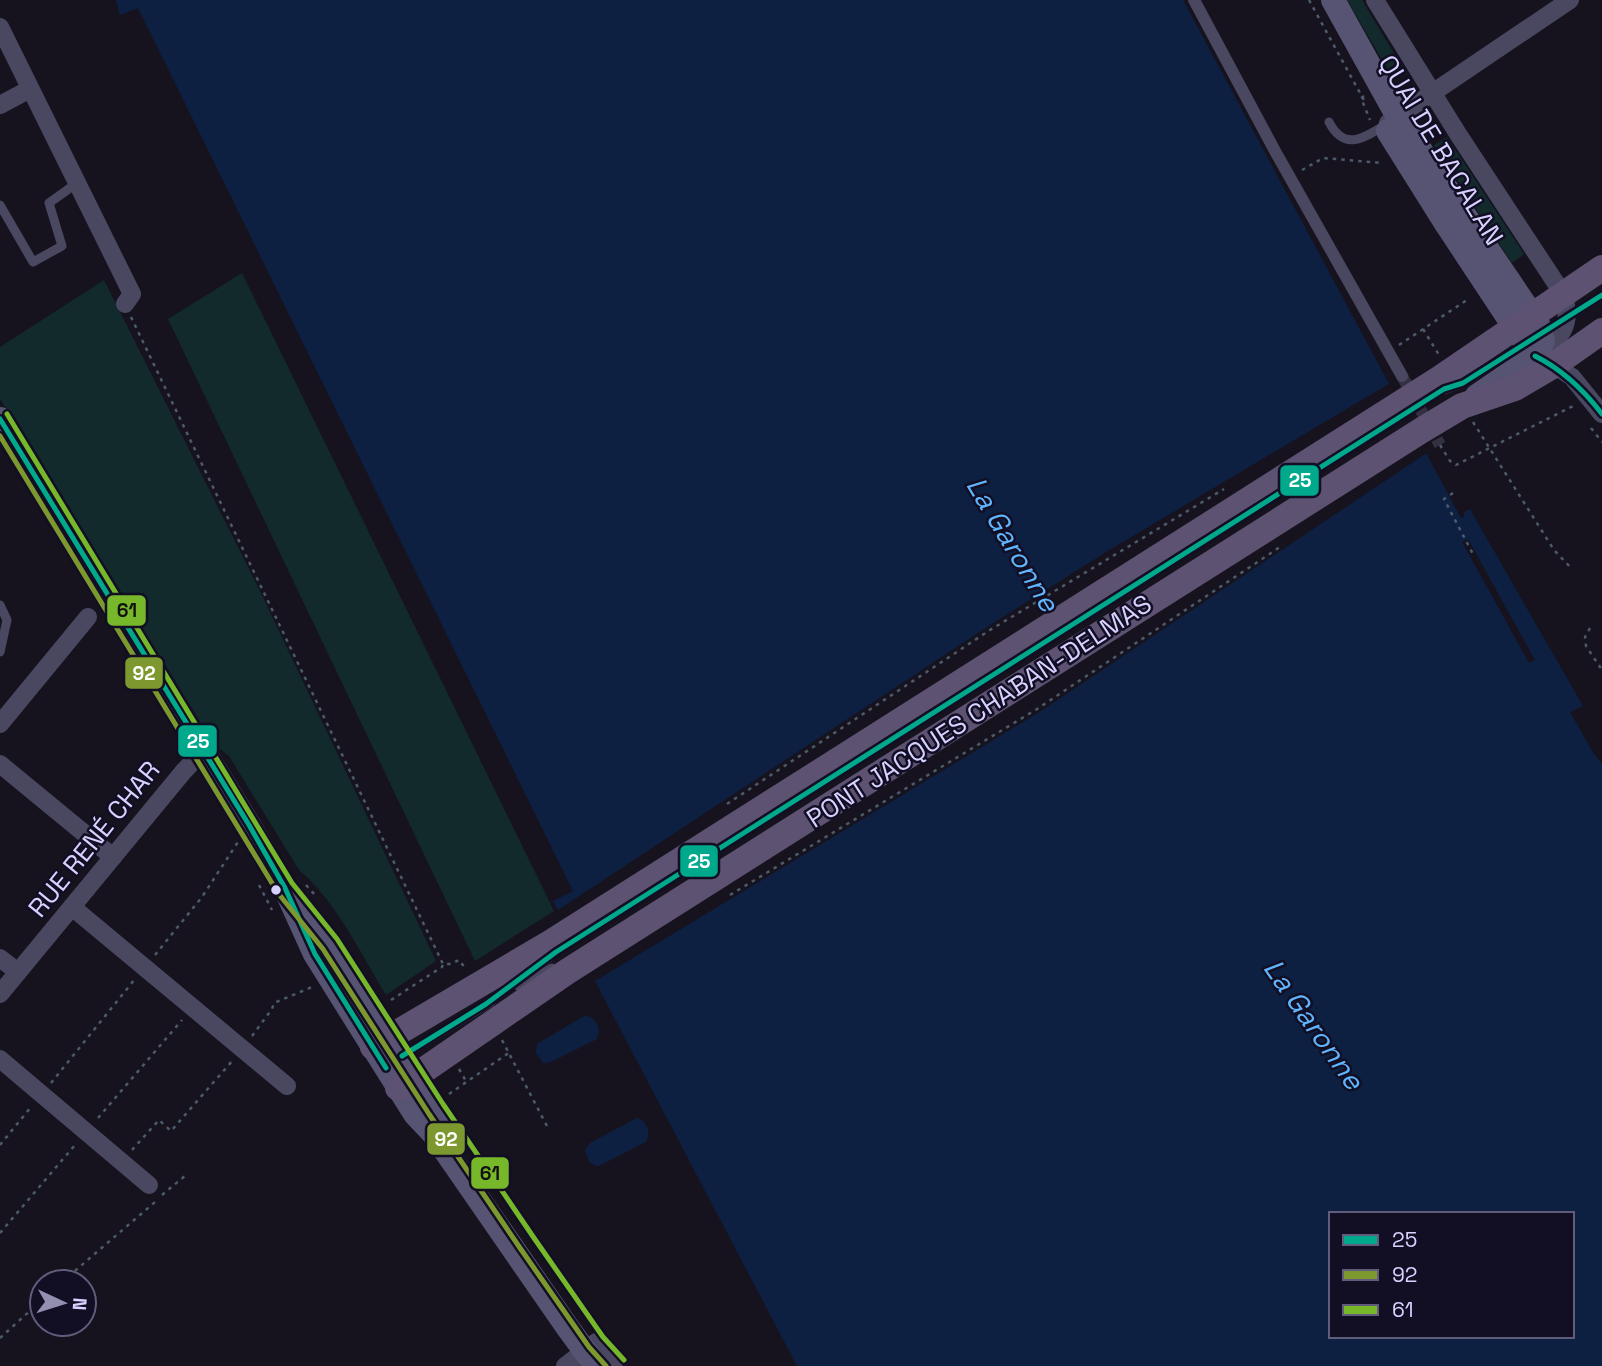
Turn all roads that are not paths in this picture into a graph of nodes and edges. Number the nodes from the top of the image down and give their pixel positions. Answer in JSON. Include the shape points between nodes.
{"nodes":[{"id":1,"x":1194,"y":0,"type":"edge"},
{"id":2,"x":1321,"y":0,"type":"edge"},
{"id":3,"x":1333,"y":0,"type":"edge"},
{"id":4,"x":1375,"y":0,"type":"edge"},
{"id":5,"x":1570,"y":0,"type":"edge"},
{"id":6,"x":0,"y":27,"type":"edge"},
{"id":7,"x":30,"y":89,"type":"junction"},
{"id":8,"x":1433,"y":94,"type":"junction"},
{"id":9,"x":0,"y":105,"type":"edge"},
{"id":10,"x":1391,"y":121,"type":"junction"},
{"id":11,"x":1329,"y":122,"type":"dead end"},
{"id":12,"x":77,"y":183,"type":"junction"},
{"id":13,"x":0,"y":205,"type":"edge"},
{"id":14,"x":1602,"y":268,"type":"edge"},
{"id":15,"x":1602,"y":295,"type":"edge"},
{"id":16,"x":125,"y":304,"type":"road end"},
{"id":17,"x":1564,"y":307,"type":"junction"},
{"id":18,"x":1601,"y":334,"type":"edge"},
{"id":19,"x":1534,"y":340,"type":"junction"},
{"id":20,"x":1416,"y":412,"type":"junction"},
{"id":21,"x":0,"y":419,"type":"edge"},
{"id":22,"x":1596,"y":420,"type":"edge"},
{"id":23,"x":0,"y":604,"type":"edge"},
{"id":24,"x":88,"y":617,"type":"dead end"},
{"id":25,"x":0,"y":652,"type":"edge"},
{"id":26,"x":958,"y":712,"type":"dead end"},
{"id":27,"x":0,"y":724,"type":"edge"},
{"id":28,"x":203,"y":751,"type":"junction"},
{"id":29,"x":0,"y":764,"type":"edge"},
{"id":30,"x":737,"y":852,"type":"dead end"},
{"id":31,"x":113,"y":857,"type":"junction"},
{"id":32,"x":72,"y":906,"type":"junction"},
{"id":33,"x":559,"y":957,"type":"junction"},
{"id":34,"x":0,"y":958,"type":"edge"},
{"id":35,"x":18,"y":972,"type":"junction"},
{"id":36,"x":0,"y":994,"type":"edge"},
{"id":37,"x":0,"y":1059,"type":"edge"},
{"id":38,"x":394,"y":1062,"type":"junction"},
{"id":39,"x":287,"y":1086,"type":"dead end"},
{"id":40,"x":149,"y":1185,"type":"dead end"},
{"id":41,"x":583,"y":1358,"type":"edge"},
{"id":42,"x":612,"y":1366,"type":"edge"},
{"id":43,"x":618,"y":1366,"type":"edge"}],
"edges":[{"from":1,"to":20,"type":"street","via":[[1388,352]]},
{"from":2,"to":10,"type":"main road","name":"QUAI DE BACALAN"},
{"from":3,"to":10,"type":"main road","name":"QUAI DE BACALAN"},
{"from":4,"to":8,"type":"street","name":"QUAI DE BACALAN"},
{"from":5,"to":8,"type":"street"},
{"from":6,"to":7,"type":"street"},
{"from":7,"to":9,"type":"street"},
{"from":7,"to":12,"type":"street"},
{"from":8,"to":10,"type":"street"},
{"from":8,"to":17,"type":"street","name":"QUAI DE BACALAN"},
{"from":10,"to":11,"type":"lane","via":[[1353,140],[1339,136]]},
{"from":10,"to":19,"type":"main road","name":"QUAI DE BACALAN"},
{"from":12,"to":13,"type":"lane","via":[[49,203],[62,246],[33,262]]},
{"from":12,"to":16,"type":"street","via":[[132,294]]},
{"from":14,"to":17,"type":"main road"},
{"from":15,"to":17,"type":"lane"},
{"from":17,"to":19,"type":"main road"},
{"from":17,"to":19,"type":"street","via":[[1556,343]]},
{"from":18,"to":19,"type":"main road"},
{"from":19,"to":20,"type":"main road","name":"PONT JACQUES CHABAN-DELMAS"},
{"from":19,"to":20,"type":"main road","name":"PONT JACQUES CHABAN-DELMAS","via":[[1500,394],[1458,396]]},
{"from":19,"to":22,"type":"street","name":"QUAI DE BACALAN","via":[[1572,377]]},
{"from":20,"to":33,"type":"main road","name":"PONT JACQUES CHABAN-DELMAS"},
{"from":20,"to":33,"type":"main road","name":"PONT JACQUES CHABAN-DELMAS"},
{"from":21,"to":28,"type":"main road"},
{"from":23,"to":25,"type":"lane","via":[[7,620]]},
{"from":24,"to":27,"type":"street"},
{"from":26,"to":30,"type":"lane"},
{"from":28,"to":31,"type":"street","name":"RUE RENÉ CHAR"},
{"from":28,"to":38,"type":"main road","via":[[285,888],[330,944]]},
{"from":29,"to":31,"type":"street"},
{"from":31,"to":32,"type":"street","name":"RUE RENÉ CHAR"},
{"from":32,"to":35,"type":"street","name":"RUE RENÉ CHAR"},
{"from":32,"to":39,"type":"street"},
{"from":33,"to":38,"type":"main road","name":"PONT JACQUES CHABAN-DELMAS"},
{"from":33,"to":38,"type":"main road","name":"PONT JACQUES CHABAN-DELMAS"},
{"from":33,"to":38,"type":"lane"},
{"from":34,"to":35,"type":"street"},
{"from":35,"to":36,"type":"street","name":"RUE RENÉ CHAR"},
{"from":37,"to":40,"type":"street"},
{"from":38,"to":41,"type":"main road"},
{"from":38,"to":41,"type":"main road","via":[[415,1114],[433,1133]]},
{"from":41,"to":42,"type":"main road"},
{"from":41,"to":43,"type":"lane"}]}
